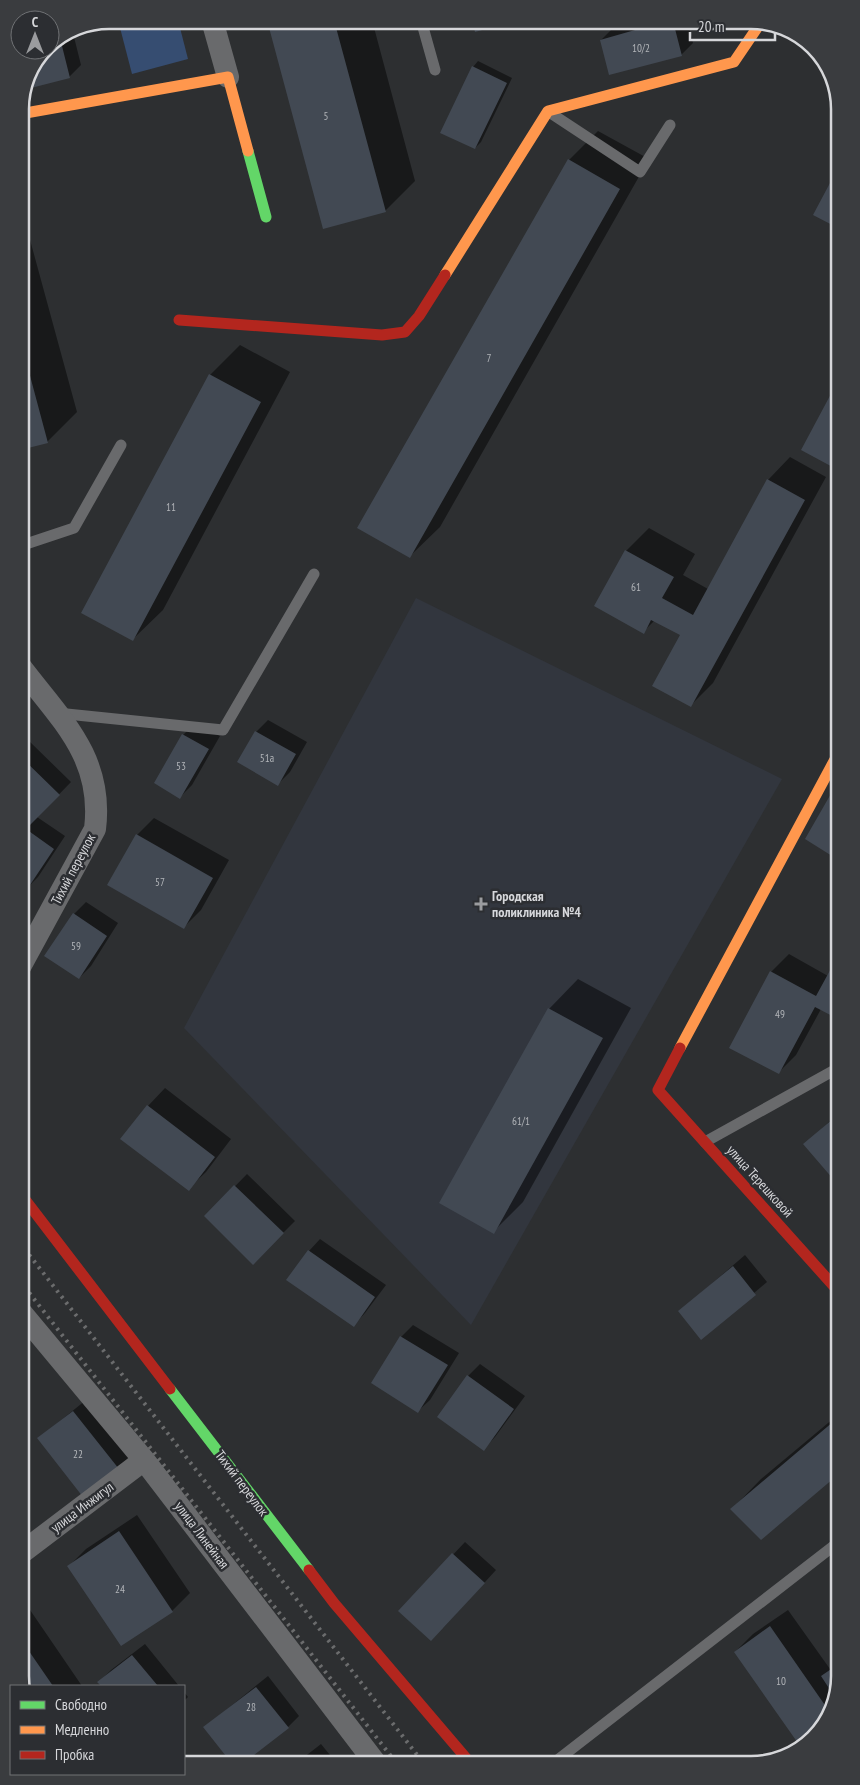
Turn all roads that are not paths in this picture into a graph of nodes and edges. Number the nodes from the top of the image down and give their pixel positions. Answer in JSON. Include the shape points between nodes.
{"nodes":[{"id":1,"x":215,"y":29,"type":"edge"},
{"id":2,"x":424,"y":29,"type":"edge"},
{"id":3,"x":756,"y":29,"type":"edge"},
{"id":4,"x":435,"y":70,"type":"dead end"},
{"id":5,"x":228,"y":77,"type":"junction"},
{"id":6,"x":29,"y":112,"type":"edge"},
{"id":7,"x":548,"y":112,"type":"junction"},
{"id":8,"x":670,"y":125,"type":"dead end"},
{"id":9,"x":266,"y":217,"type":"dead end"},
{"id":10,"x":179,"y":320,"type":"dead end"},
{"id":11,"x":121,"y":445,"type":"dead end"},
{"id":12,"x":29,"y":543,"type":"edge"},
{"id":13,"x":314,"y":574,"type":"dead end"},
{"id":14,"x":29,"y":678,"type":"edge"},
{"id":15,"x":55,"y":712,"type":"junction"},
{"id":16,"x":831,"y":767,"type":"edge"},
{"id":17,"x":29,"y":951,"type":"edge"},
{"id":18,"x":831,"y":1072,"type":"edge"},
{"id":19,"x":705,"y":1142,"type":"junction"},
{"id":20,"x":29,"y":1205,"type":"edge"},
{"id":21,"x":831,"y":1283,"type":"edge"},
{"id":22,"x":29,"y":1322,"type":"edge"},
{"id":23,"x":144,"y":1460,"type":"junction"},
{"id":24,"x":29,"y":1547,"type":"edge"},
{"id":25,"x":831,"y":1547,"type":"edge"},
{"id":26,"x":370,"y":1756,"type":"edge"},
{"id":27,"x":464,"y":1756,"type":"edge"},
{"id":28,"x":563,"y":1756,"type":"edge"}],
"edges":[{"from":1,"to":5,"type":"street"},
{"from":2,"to":4,"type":"lane"},
{"from":3,"to":7,"type":"street","via":[[734,62]]},
{"from":5,"to":6,"type":"street"},
{"from":5,"to":9,"type":"street"},
{"from":7,"to":8,"type":"lane","via":[[640,172]]},
{"from":7,"to":10,"type":"street","via":[[419,316],[405,332],[382,335]]},
{"from":11,"to":12,"type":"lane","via":[[74,528]]},
{"from":13,"to":15,"type":"lane","via":[[223,730]]},
{"from":14,"to":15,"type":"street","name":"Тихий переулок"},
{"from":15,"to":17,"type":"street","name":"Тихий переулок","via":[[81,746],[93,776],[97,810],[95,830]]},
{"from":16,"to":19,"type":"street","name":"улица Терешковой","via":[[658,1090]]},
{"from":18,"to":19,"type":"lane"},
{"from":19,"to":21,"type":"street","name":"улица Терешковой"},
{"from":20,"to":27,"type":"street","name":"Тихий переулок","via":[[334,1603]]},
{"from":22,"to":23,"type":"street","name":"улица Линейная"},
{"from":23,"to":24,"type":"street","name":"улица Инжигул"},
{"from":23,"to":26,"type":"street","name":"улица Линейная"},
{"from":25,"to":28,"type":"lane"}]}
